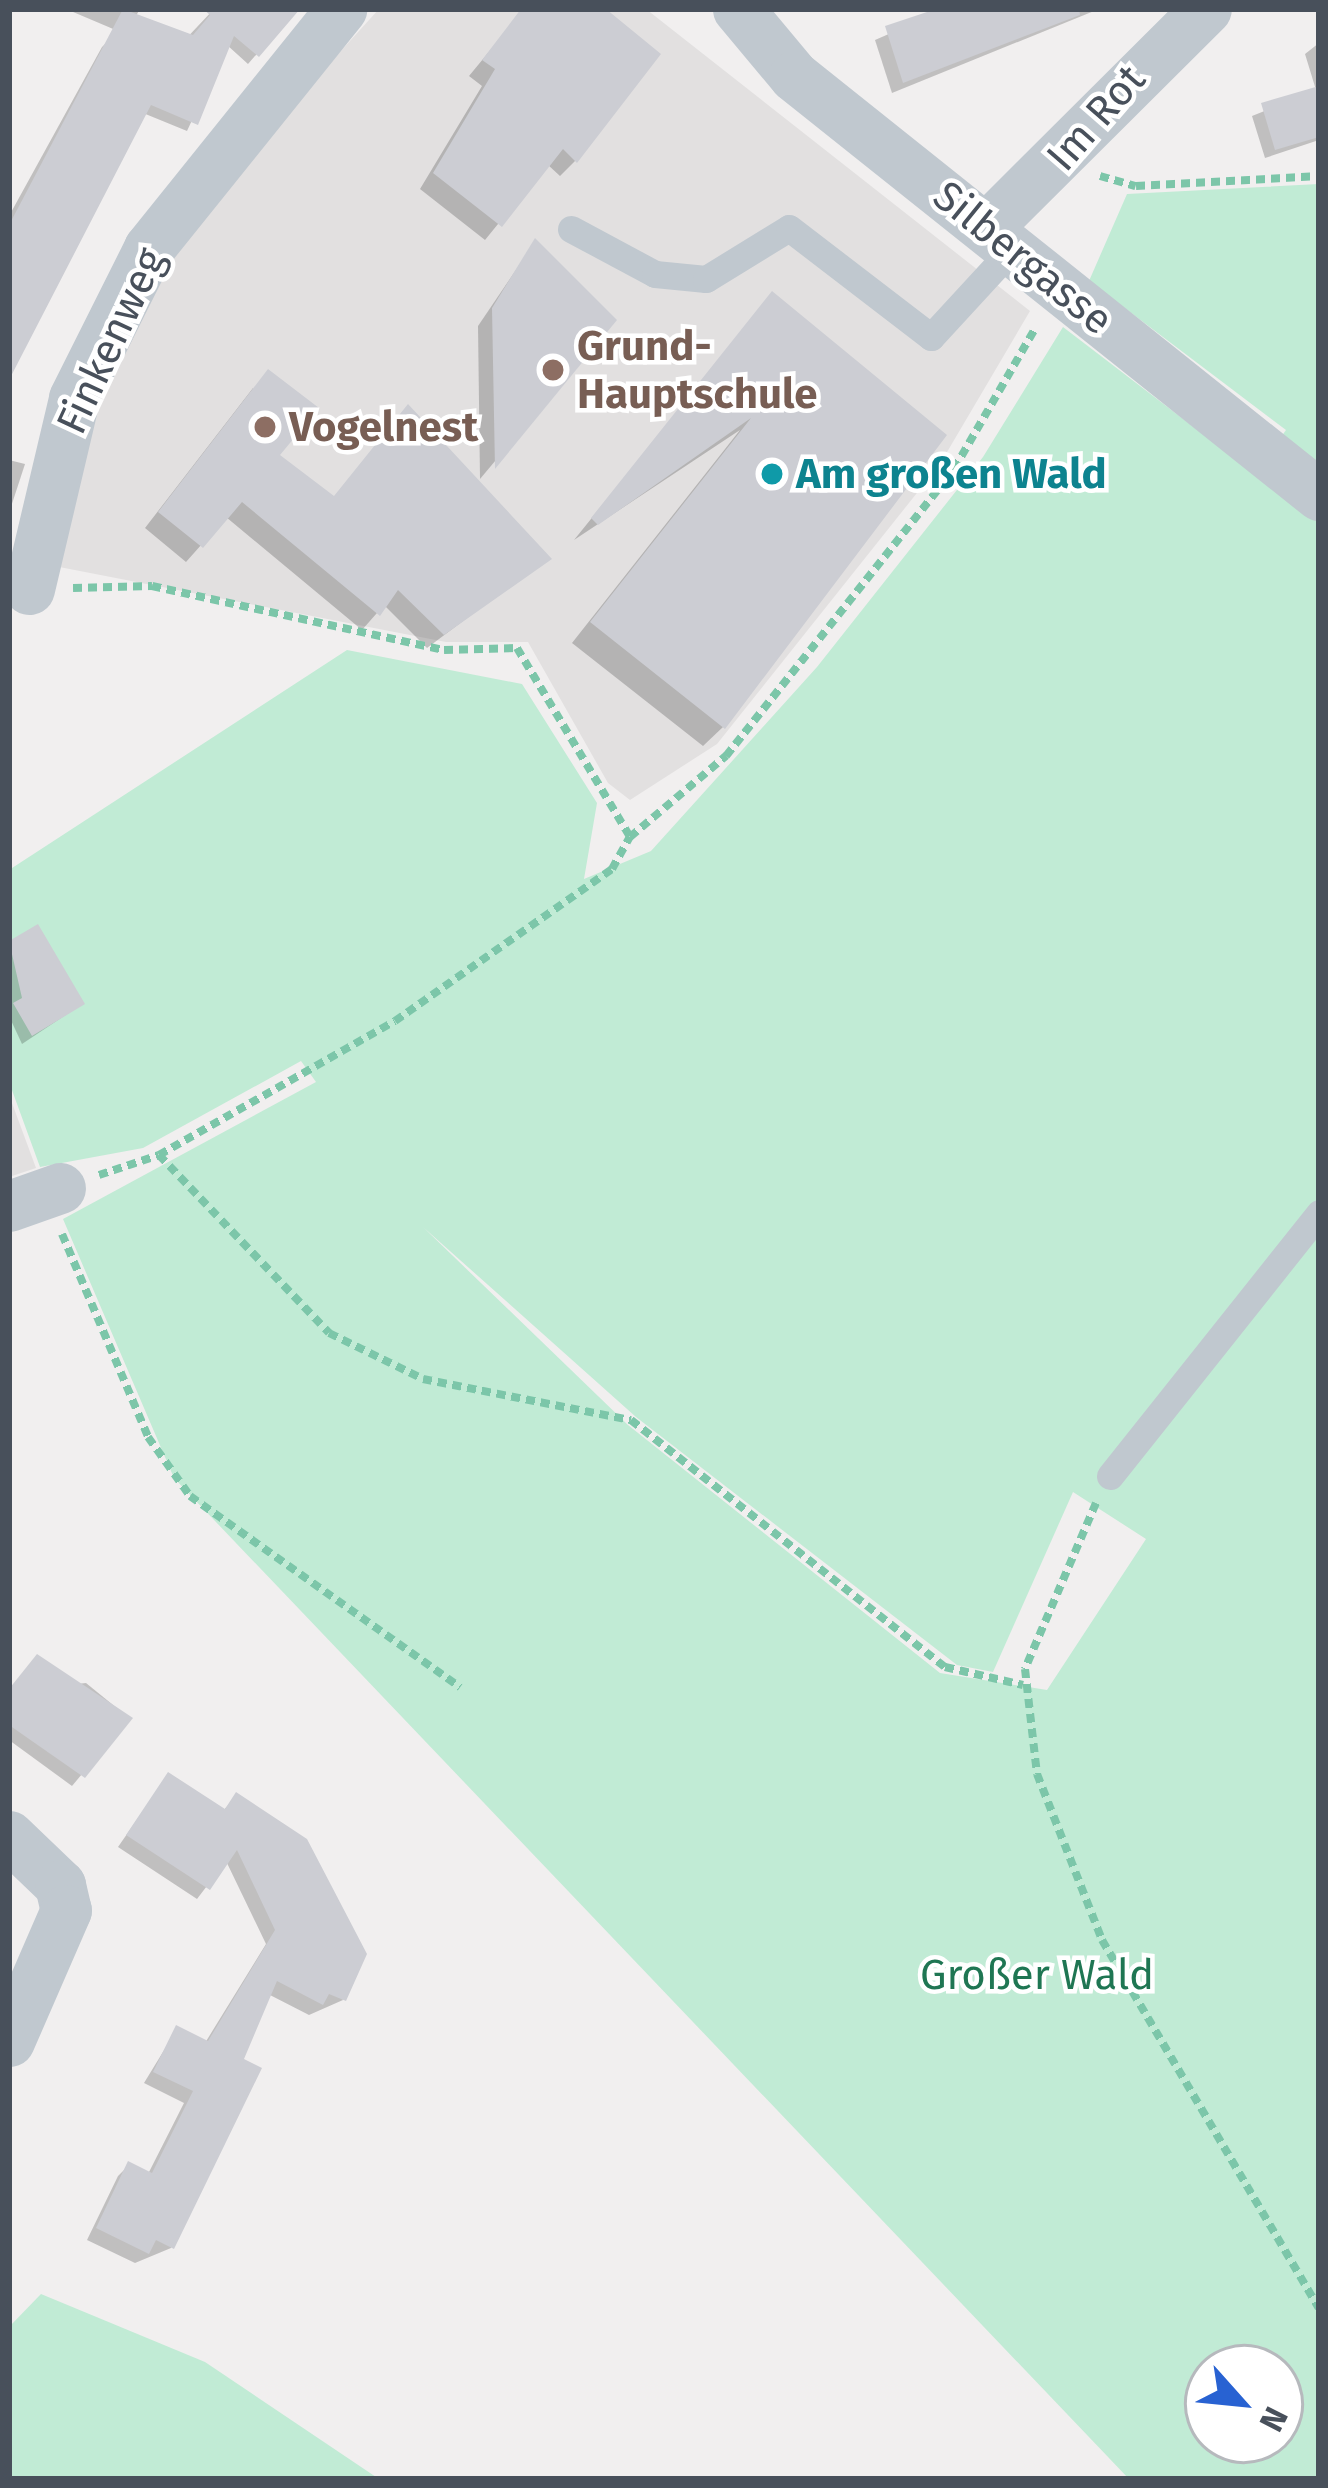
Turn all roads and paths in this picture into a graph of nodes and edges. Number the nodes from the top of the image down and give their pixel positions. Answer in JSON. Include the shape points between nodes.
{"nodes":[{"id":1,"x":340,"y":9,"type":"edge"},
{"id":2,"x":738,"y":9,"type":"edge"},
{"id":3,"x":1206,"y":9,"type":"edge"},
{"id":4,"x":1058,"y":166,"type":"junction"},
{"id":5,"x":1319,"y":176,"type":"edge"},
{"id":6,"x":571,"y":229,"type":"dead end"},
{"id":7,"x":999,"y":238,"type":"junction"},
{"id":8,"x":1059,"y":290,"type":"junction"},
{"id":9,"x":1319,"y":495,"type":"edge"},
{"id":10,"x":28,"y":589,"type":"joint"},
{"id":11,"x":630,"y":837,"type":"junction"},
{"id":12,"x":159,"y":1155,"type":"junction"},
{"id":13,"x":39,"y":1196,"type":"edge"},
{"id":14,"x":1319,"y":1214,"type":"edge"},
{"id":15,"x":1109,"y":1476,"type":"joint"},
{"id":16,"x":1023,"y":1685,"type":"junction"},
{"id":17,"x":460,"y":1687,"type":"dead end"},
{"id":18,"x":9,"y":1836,"type":"edge"},
{"id":19,"x":9,"y":2042,"type":"edge"},
{"id":20,"x":1319,"y":2308,"type":"edge"}],
"edges":[{"from":1,"to":10,"type":"street","name":"Finkenweg","via":[[149,248],[74,398]]},
{"from":2,"to":7,"type":"street","name":"Silbergasse","via":[[794,76]]},
{"from":3,"to":4,"type":"street","name":"Im Rot","via":[[1139,66]]},
{"from":4,"to":5,"type":"path","via":[[1136,186]]},
{"from":4,"to":7,"type":"street","name":"Im Rot"},
{"from":6,"to":7,"type":"lane","via":[[656,274],[706,279],[789,228],[931,338]]},
{"from":7,"to":8,"type":"street","name":"Silbergasse"},
{"from":8,"to":9,"type":"street","name":"Silbergasse"},
{"from":8,"to":11,"type":"path","via":[[940,487],[726,756]]},
{"from":10,"to":11,"type":"path","via":[[152,586],[444,650],[517,648]]},
{"from":11,"to":12,"type":"path","via":[[612,869],[395,1021]]},
{"from":12,"to":13,"type":"path"},
{"from":12,"to":16,"type":"path","via":[[329,1334],[423,1379],[631,1420],[945,1667]]},
{"from":13,"to":17,"type":"path","via":[[148,1437],[190,1496]]},
{"from":14,"to":15,"type":"lane"},
{"from":15,"to":16,"type":"path"},
{"from":16,"to":20,"type":"path","via":[[1037,1774],[1102,1940]]},
{"from":18,"to":19,"type":"street","via":[[60,1885],[66,1910]]}]}
